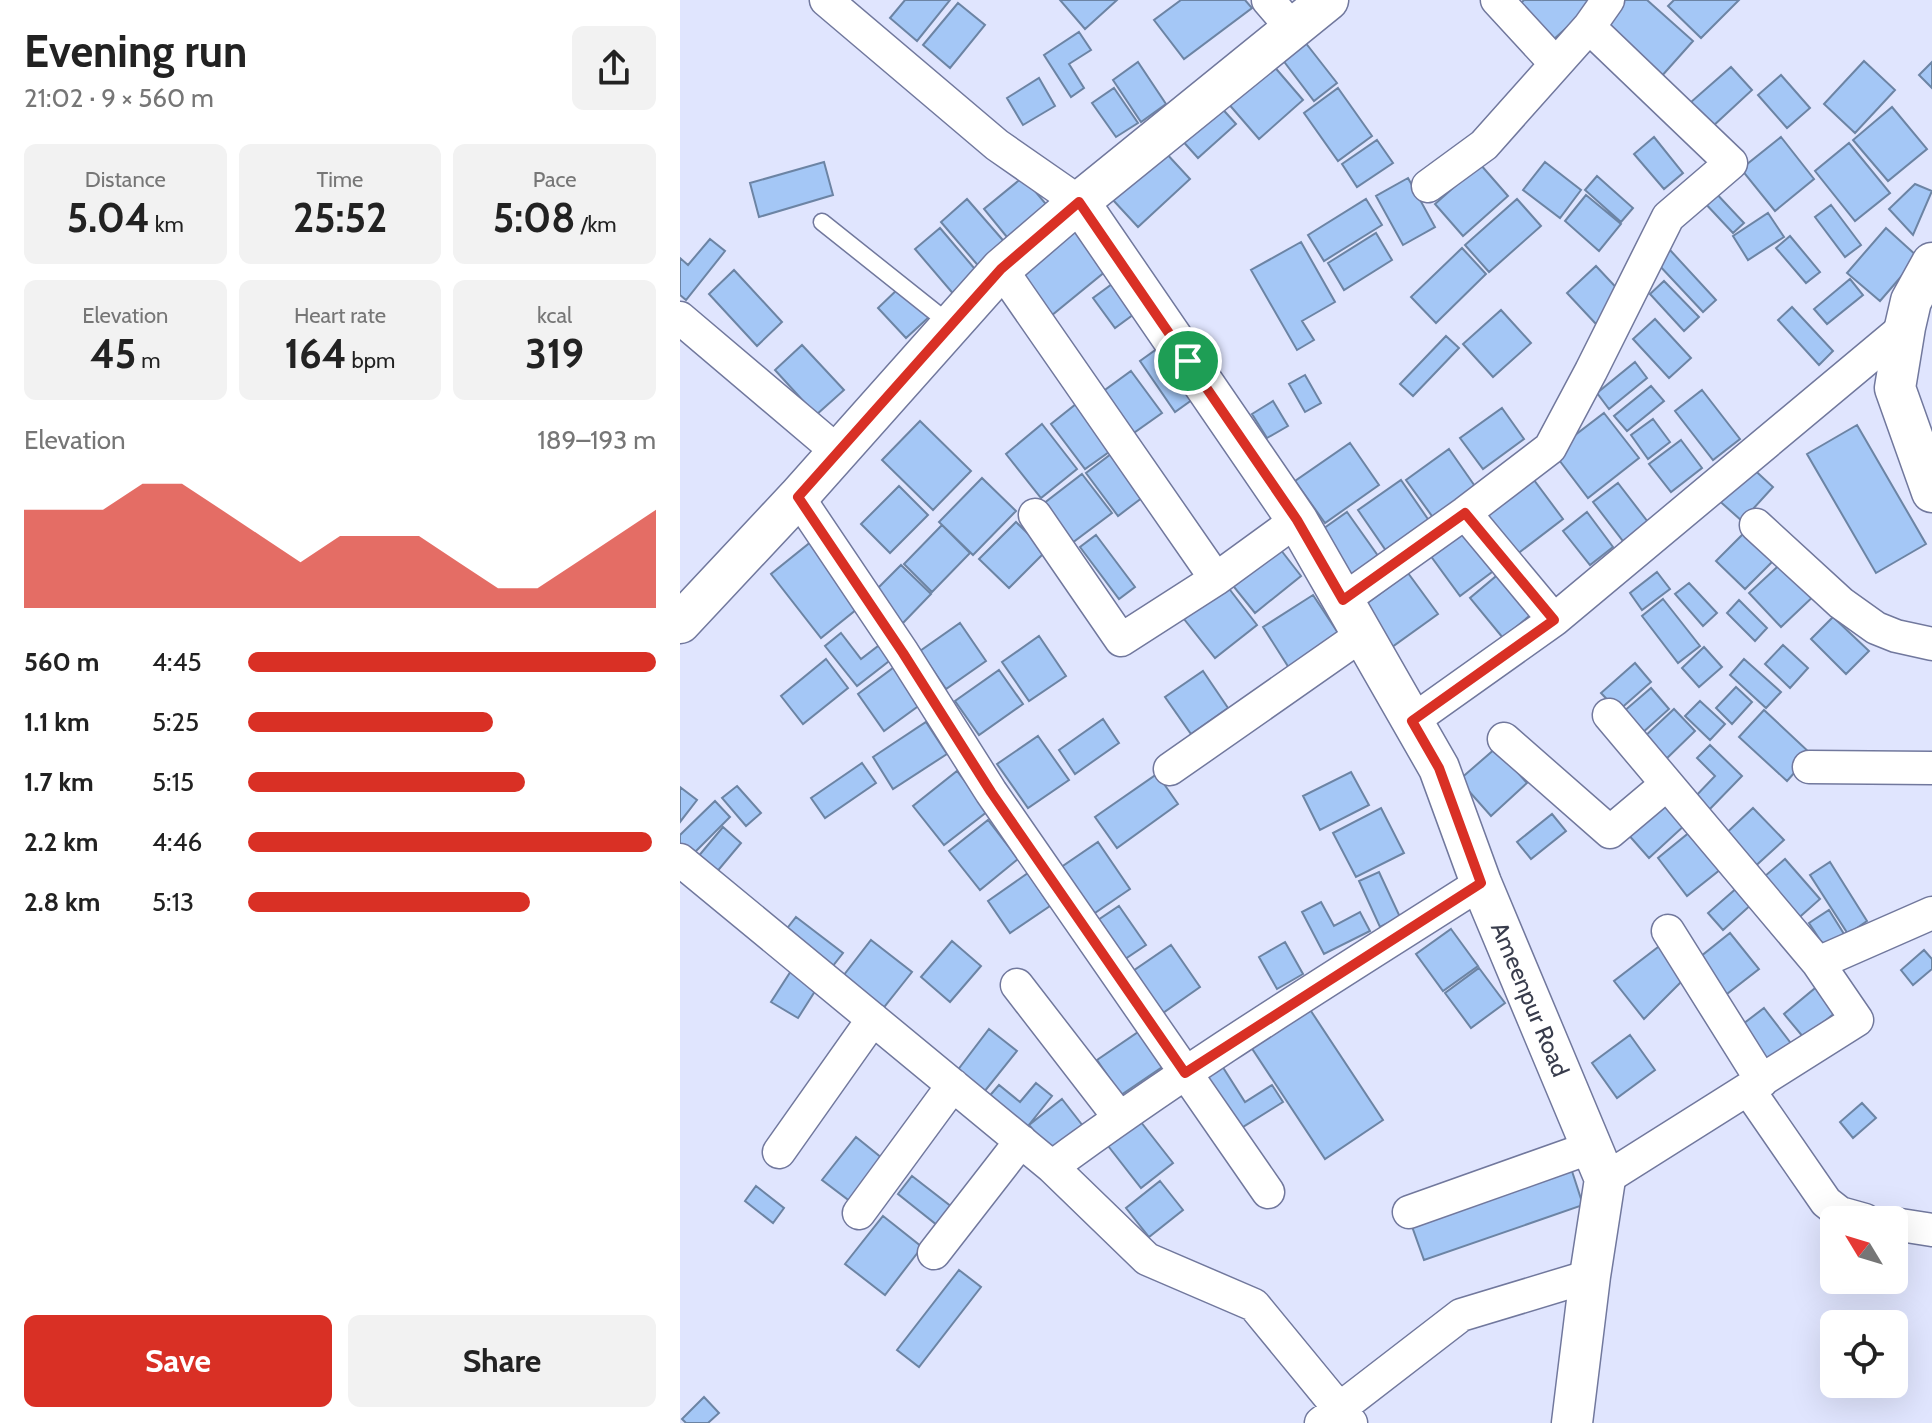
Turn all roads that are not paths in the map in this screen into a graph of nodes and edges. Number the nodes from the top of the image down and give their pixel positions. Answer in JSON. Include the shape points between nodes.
{"nodes":[{"id":1,"x":826,"y":0,"type":"edge"},
{"id":2,"x":1328,"y":0,"type":"edge"},
{"id":3,"x":1497,"y":0,"type":"edge"},
{"id":4,"x":1608,"y":0,"type":"edge"},
{"id":5,"x":1280,"y":14,"type":"edge"},
{"id":6,"x":1589,"y":27,"type":"junction"},
{"id":7,"x":1556,"y":64,"type":"junction"},
{"id":8,"x":1428,"y":186,"type":"dead end"},
{"id":9,"x":1079,"y":202,"type":"junction"},
{"id":10,"x":822,"y":222,"type":"dead end"},
{"id":11,"x":1932,"y":263,"type":"edge"},
{"id":12,"x":1001,"y":269,"type":"junction"},
{"id":13,"x":680,"y":318,"type":"edge"},
{"id":14,"x":951,"y":325,"type":"junction"},
{"id":15,"x":1905,"y":327,"type":"junction"},
{"id":16,"x":838,"y":452,"type":"junction"},
{"id":17,"x":1932,"y":492,"type":"edge"},
{"id":18,"x":798,"y":497,"type":"junction"},
{"id":19,"x":1465,"y":513,"type":"junction"},
{"id":20,"x":1035,"y":515,"type":"dead end"},
{"id":21,"x":1297,"y":520,"type":"junction"},
{"id":22,"x":1756,"y":525,"type":"dead end"},
{"id":23,"x":1216,"y":579,"type":"junction"},
{"id":24,"x":1343,"y":600,"type":"junction"},
{"id":25,"x":1554,"y":620,"type":"junction"},
{"id":26,"x":680,"y":623,"type":"edge"},
{"id":27,"x":1363,"y":634,"type":"junction"},
{"id":28,"x":1932,"y":644,"type":"edge"},
{"id":29,"x":1609,"y":715,"type":"dead end"},
{"id":30,"x":1412,"y":721,"type":"junction"},
{"id":31,"x":1504,"y":739,"type":"dead end"},
{"id":32,"x":1809,"y":767,"type":"dead end"},
{"id":33,"x":1932,"y":768,"type":"edge"},
{"id":34,"x":1170,"y":769,"type":"dead end"},
{"id":35,"x":1667,"y":784,"type":"junction"},
{"id":36,"x":684,"y":871,"type":"edge"},
{"id":37,"x":1481,"y":883,"type":"junction"},
{"id":38,"x":1932,"y":913,"type":"edge"},
{"id":39,"x":1668,"y":931,"type":"dead end"},
{"id":40,"x":1818,"y":963,"type":"junction"},
{"id":41,"x":1017,"y":985,"type":"dead end"},
{"id":42,"x":873,"y":1019,"type":"junction"},
{"id":43,"x":1185,"y":1073,"type":"junction"},
{"id":44,"x":953,"y":1085,"type":"junction"},
{"id":45,"x":1755,"y":1085,"type":"junction"},
{"id":46,"x":1119,"y":1117,"type":"junction"},
{"id":47,"x":1021,"y":1141,"type":"junction"},
{"id":48,"x":779,"y":1152,"type":"dead end"},
{"id":49,"x":1598,"y":1163,"type":"junction"},
{"id":50,"x":1052,"y":1167,"type":"junction"},
{"id":51,"x":1268,"y":1192,"type":"dead end"},
{"id":52,"x":1831,"y":1206,"type":"edge"},
{"id":53,"x":1409,"y":1212,"type":"dead end"},
{"id":54,"x":859,"y":1213,"type":"dead end"},
{"id":55,"x":1908,"y":1226,"type":"edge"},
{"id":56,"x":1932,"y":1230,"type":"edge"},
{"id":57,"x":934,"y":1253,"type":"dead end"},
{"id":58,"x":1590,"y":1276,"type":"junction"},
{"id":59,"x":1338,"y":1418,"type":"edge"},
{"id":60,"x":1572,"y":1423,"type":"edge"}],
"edges":[{"from":1,"to":9,"type":"street","via":[[997,145]]},
{"from":2,"to":5,"type":"street"},
{"from":3,"to":7,"type":"street"},
{"from":4,"to":6,"type":"street"},
{"from":5,"to":9,"type":"street"},
{"from":6,"to":7,"type":"street"},
{"from":6,"to":19,"type":"street","via":[[1731,163],[1668,217],[1550,448]]},
{"from":7,"to":8,"type":"street","via":[[1484,145]]},
{"from":9,"to":12,"type":"street"},
{"from":9,"to":21,"type":"street","name":"Ameenpur Road"},
{"from":10,"to":14,"type":"lane"},
{"from":11,"to":15,"type":"street","via":[[1911,301]]},
{"from":12,"to":14,"type":"street"},
{"from":12,"to":23,"type":"street"},
{"from":13,"to":16,"type":"street"},
{"from":14,"to":16,"type":"street"},
{"from":15,"to":17,"type":"street","via":[[1895,388]]},
{"from":15,"to":25,"type":"street"},
{"from":16,"to":18,"type":"street"},
{"from":18,"to":26,"type":"street"},
{"from":18,"to":43,"type":"street","via":[[991,792]]},
{"from":19,"to":24,"type":"street"},
{"from":19,"to":25,"type":"street"},
{"from":20,"to":23,"type":"street","via":[[1121,640]]},
{"from":21,"to":23,"type":"street"},
{"from":21,"to":24,"type":"street","name":"Ameenpur Road"},
{"from":22,"to":28,"type":"street","via":[[1876,628]]},
{"from":24,"to":27,"type":"street","name":"Ameenpur Road"},
{"from":25,"to":30,"type":"street"},
{"from":27,"to":30,"type":"street","name":"Ameenpur Road"},
{"from":27,"to":34,"type":"street"},
{"from":29,"to":35,"type":"street"},
{"from":30,"to":37,"type":"street","name":"Ameenpur Road","via":[[1439,768]]},
{"from":31,"to":35,"type":"street","via":[[1610,832]]},
{"from":32,"to":33,"type":"street"},
{"from":35,"to":40,"type":"street"},
{"from":36,"to":42,"type":"street"},
{"from":37,"to":43,"type":"street"},
{"from":37,"to":49,"type":"street","name":"Ameenpur Road"},
{"from":38,"to":40,"type":"street"},
{"from":39,"to":45,"type":"street"},
{"from":40,"to":45,"type":"street","via":[[1857,1020]]},
{"from":41,"to":46,"type":"street"},
{"from":42,"to":44,"type":"street"},
{"from":42,"to":48,"type":"street"},
{"from":43,"to":46,"type":"street"},
{"from":43,"to":51,"type":"street"},
{"from":44,"to":47,"type":"street"},
{"from":44,"to":54,"type":"street"},
{"from":45,"to":49,"type":"street"},
{"from":45,"to":52,"type":"street"},
{"from":46,"to":50,"type":"street"},
{"from":47,"to":50,"type":"street"},
{"from":47,"to":57,"type":"street"},
{"from":49,"to":53,"type":"street"},
{"from":49,"to":58,"type":"street"},
{"from":50,"to":59,"type":"street","via":[[1147,1259],[1254,1305]]},
{"from":55,"to":56,"type":"street"},
{"from":58,"to":59,"type":"street","via":[[1461,1315]]},
{"from":58,"to":60,"type":"street"}]}
